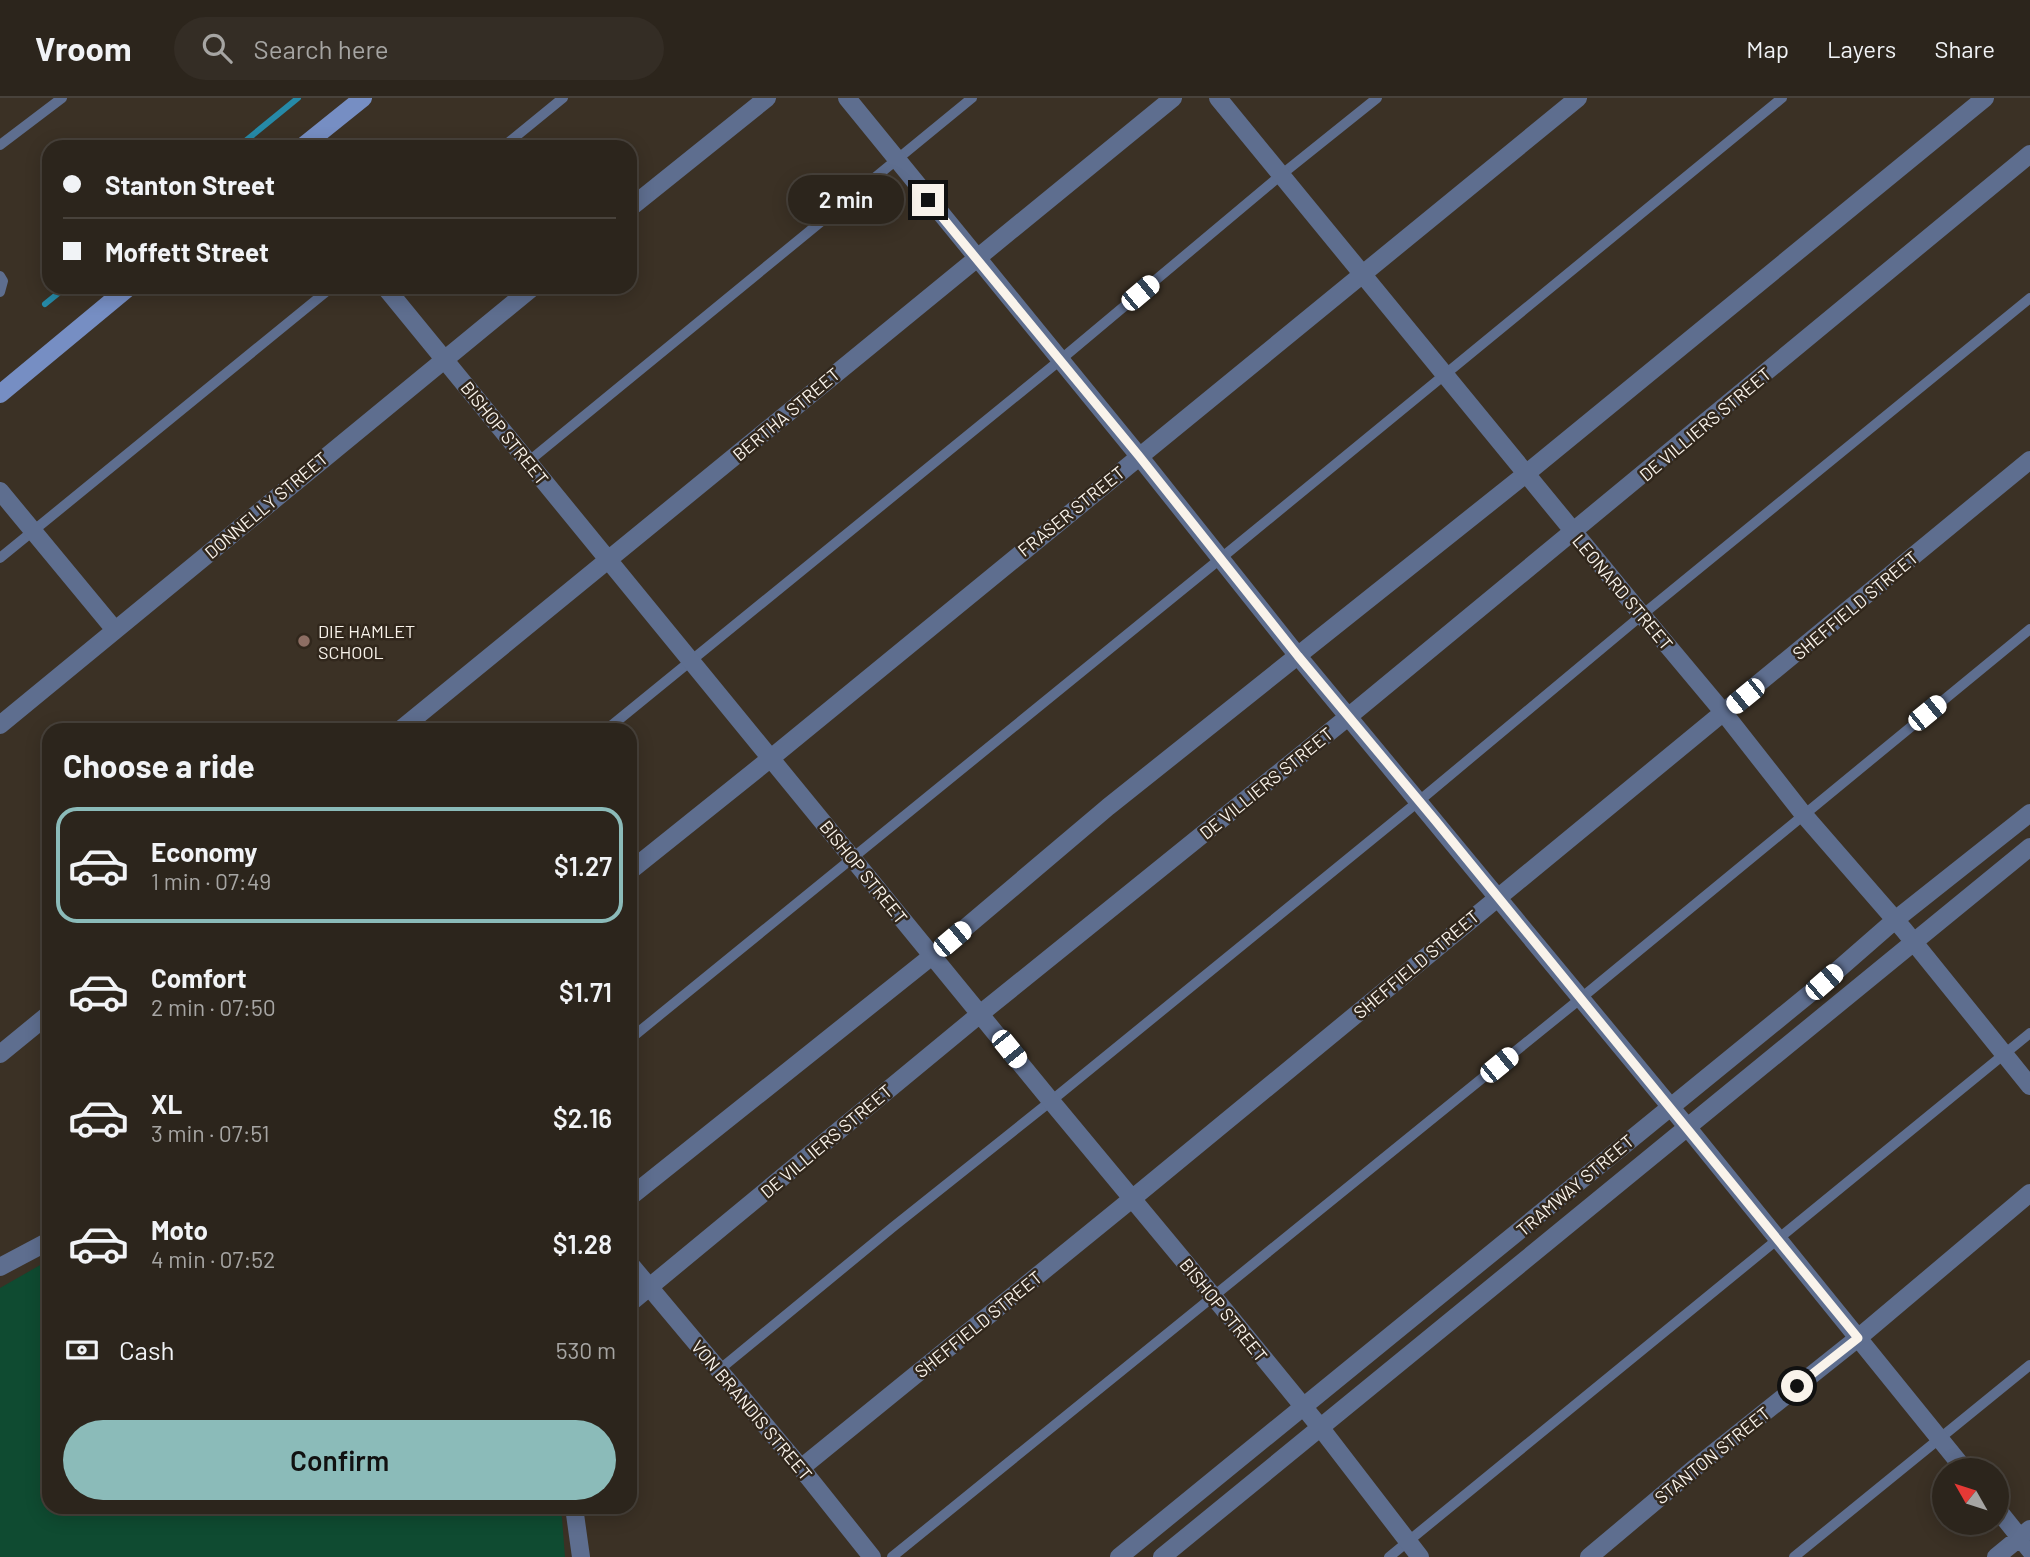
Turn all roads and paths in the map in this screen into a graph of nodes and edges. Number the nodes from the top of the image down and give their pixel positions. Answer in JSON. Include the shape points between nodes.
{"nodes":[{"id":1,"x":62,"y":98,"type":"edge"},
{"id":2,"x":363,"y":98,"type":"edge"},
{"id":3,"x":563,"y":98,"type":"edge"},
{"id":4,"x":767,"y":98,"type":"edge"},
{"id":5,"x":847,"y":98,"type":"edge"},
{"id":6,"x":972,"y":98,"type":"edge"},
{"id":7,"x":1173,"y":98,"type":"edge"},
{"id":8,"x":1218,"y":98,"type":"edge"},
{"id":9,"x":1377,"y":98,"type":"edge"},
{"id":10,"x":1578,"y":98,"type":"edge"},
{"id":11,"x":1782,"y":98,"type":"edge"},
{"id":12,"x":1985,"y":98,"type":"edge"},
{"id":13,"x":311,"y":140,"type":"edge"},
{"id":14,"x":512,"y":140,"type":"edge"},
{"id":15,"x":0,"y":145,"type":"edge"},
{"id":16,"x":2030,"y":154,"type":"edge"},
{"id":17,"x":896,"y":160,"type":"junction"},
{"id":18,"x":1281,"y":175,"type":"junction"},
{"id":19,"x":637,"y":202,"type":"edge"},
{"id":20,"x":977,"y":259,"type":"junction"},
{"id":21,"x":1362,"y":275,"type":"junction"},
{"id":22,"x":0,"y":276,"type":"edge"},
{"id":23,"x":0,"y":292,"type":"edge"},
{"id":24,"x":121,"y":294,"type":"edge"},
{"id":25,"x":323,"y":294,"type":"edge"},
{"id":26,"x":391,"y":294,"type":"edge"},
{"id":27,"x":524,"y":294,"type":"edge"},
{"id":28,"x":2030,"y":298,"type":"edge"},
{"id":29,"x":444,"y":359,"type":"junction"},
{"id":30,"x":1059,"y":361,"type":"junction"},
{"id":31,"x":1444,"y":374,"type":"junction"},
{"id":32,"x":0,"y":394,"type":"edge"},
{"id":33,"x":1139,"y":456,"type":"junction"},
{"id":34,"x":2030,"y":460,"type":"edge"},
{"id":35,"x":529,"y":461,"type":"junction"},
{"id":36,"x":1527,"y":473,"type":"junction"},
{"id":37,"x":0,"y":491,"type":"edge"},
{"id":38,"x":34,"y":530,"type":"junction"},
{"id":39,"x":1573,"y":532,"type":"junction"},
{"id":40,"x":0,"y":558,"type":"edge"},
{"id":41,"x":1220,"y":559,"type":"junction"},
{"id":42,"x":608,"y":561,"type":"junction"},
{"id":43,"x":1642,"y":615,"type":"junction"},
{"id":44,"x":2030,"y":629,"type":"edge"},
{"id":45,"x":116,"y":630,"type":"junction"},
{"id":46,"x":1298,"y":656,"type":"junction"},
{"id":47,"x":690,"y":661,"type":"junction"},
{"id":48,"x":1724,"y":713,"type":"junction"},
{"id":49,"x":1348,"y":717,"type":"junction"},
{"id":50,"x":409,"y":723,"type":"edge"},
{"id":51,"x":615,"y":723,"type":"edge"},
{"id":52,"x":0,"y":725,"type":"edge"},
{"id":53,"x":772,"y":758,"type":"junction"},
{"id":54,"x":1419,"y":801,"type":"junction"},
{"id":55,"x":2030,"y":813,"type":"edge"},
{"id":56,"x":1804,"y":815,"type":"junction"},
{"id":57,"x":2030,"y":847,"type":"edge"},
{"id":58,"x":852,"y":857,"type":"junction"},
{"id":59,"x":637,"y":865,"type":"edge"},
{"id":60,"x":1498,"y":897,"type":"junction"},
{"id":61,"x":1895,"y":920,"type":"junction"},
{"id":62,"x":1914,"y":942,"type":"junction"},
{"id":63,"x":932,"y":956,"type":"junction"},
{"id":64,"x":1580,"y":999,"type":"junction"},
{"id":65,"x":980,"y":1014,"type":"junction"},
{"id":66,"x":42,"y":1020,"type":"edge"},
{"id":67,"x":2030,"y":1032,"type":"edge"},
{"id":68,"x":637,"y":1033,"type":"edge"},
{"id":69,"x":0,"y":1054,"type":"edge"},
{"id":70,"x":2004,"y":1054,"type":"junction"},
{"id":71,"x":2030,"y":1086,"type":"edge"},
{"id":72,"x":1051,"y":1101,"type":"junction"},
{"id":73,"x":1670,"y":1107,"type":"junction"},
{"id":74,"x":1688,"y":1128,"type":"junction"},
{"id":75,"x":637,"y":1191,"type":"edge"},
{"id":76,"x":2030,"y":1193,"type":"edge"},
{"id":77,"x":1133,"y":1198,"type":"junction"},
{"id":78,"x":1779,"y":1239,"type":"junction"},
{"id":79,"x":42,"y":1245,"type":"edge"},
{"id":80,"x":1486,"y":1259,"type":"junction"},
{"id":81,"x":0,"y":1267,"type":"edge"},
{"id":82,"x":637,"y":1272,"type":"edge"},
{"id":83,"x":1503,"y":1279,"type":"junction"},
{"id":84,"x":649,"y":1287,"type":"junction"},
{"id":85,"x":1213,"y":1296,"type":"junction"},
{"id":86,"x":637,"y":1297,"type":"edge"},
{"id":87,"x":1858,"y":1338,"type":"junction"},
{"id":88,"x":2030,"y":1365,"type":"edge"},
{"id":89,"x":719,"y":1370,"type":"junction"},
{"id":90,"x":1304,"y":1408,"type":"junction"},
{"id":91,"x":1320,"y":1427,"type":"junction"},
{"id":92,"x":1940,"y":1439,"type":"junction"},
{"id":93,"x":1955,"y":1458,"type":"edge"},
{"id":94,"x":801,"y":1468,"type":"junction"},
{"id":95,"x":575,"y":1514,"type":"edge"},
{"id":96,"x":2009,"y":1521,"type":"edge"},
{"id":97,"x":2026,"y":1539,"type":"edge"},
{"id":98,"x":1140,"y":1540,"type":"junction"},
{"id":99,"x":1408,"y":1542,"type":"junction"},
{"id":100,"x":581,"y":1557,"type":"edge"},
{"id":101,"x":872,"y":1557,"type":"edge"},
{"id":102,"x":892,"y":1557,"type":"edge"},
{"id":103,"x":1119,"y":1557,"type":"edge"},
{"id":104,"x":1154,"y":1557,"type":"edge"},
{"id":105,"x":1162,"y":1557,"type":"edge"},
{"id":106,"x":1389,"y":1557,"type":"edge"},
{"id":107,"x":1420,"y":1557,"type":"edge"},
{"id":108,"x":1589,"y":1557,"type":"edge"},
{"id":109,"x":1794,"y":1557,"type":"edge"},
{"id":110,"x":1996,"y":1557,"type":"edge"}],
"edges":[{"from":1,"to":15,"type":"lane"},
{"from":2,"to":13,"type":"main road"},
{"from":3,"to":14,"type":"lane"},
{"from":4,"to":19,"type":"street"},
{"from":5,"to":17,"type":"street"},
{"from":6,"to":17,"type":"lane"},
{"from":7,"to":20,"type":"street","name":"BERTHA STREET"},
{"from":8,"to":18,"type":"street","name":"LEONARD STREET"},
{"from":9,"to":18,"type":"lane"},
{"from":10,"to":21,"type":"street","name":"FRASER STREET"},
{"from":11,"to":31,"type":"lane"},
{"from":12,"to":36,"type":"street"},
{"from":16,"to":39,"type":"street","name":"DE VILLIERS STREET"},
{"from":17,"to":20,"type":"street"},
{"from":17,"to":35,"type":"lane"},
{"from":18,"to":21,"type":"street","name":"LEONARD STREET"},
{"from":18,"to":30,"type":"lane"},
{"from":20,"to":30,"type":"street"},
{"from":20,"to":42,"type":"street","name":"BERTHA STREET"},
{"from":21,"to":31,"type":"street","name":"LEONARD STREET"},
{"from":21,"to":33,"type":"street","name":"FRASER STREET"},
{"from":22,"to":23,"type":"lane"},
{"from":24,"to":32,"type":"main road"},
{"from":25,"to":38,"type":"lane"},
{"from":26,"to":29,"type":"street","name":"BISHOP STREET"},
{"from":27,"to":29,"type":"street","name":"DONNELLY STREET"},
{"from":28,"to":43,"type":"lane"},
{"from":29,"to":35,"type":"street","name":"BISHOP STREET"},
{"from":29,"to":45,"type":"street","name":"DONNELLY STREET"},
{"from":30,"to":33,"type":"street"},
{"from":30,"to":47,"type":"lane"},
{"from":31,"to":36,"type":"street","name":"LEONARD STREET"},
{"from":31,"to":41,"type":"lane"},
{"from":33,"to":41,"type":"street"},
{"from":33,"to":53,"type":"street","name":"FRASER STREET"},
{"from":34,"to":48,"type":"street","name":"SHEFFIELD STREET"},
{"from":35,"to":42,"type":"street","name":"BISHOP STREET"},
{"from":36,"to":39,"type":"street","name":"LEONARD STREET"},
{"from":36,"to":46,"type":"street"},
{"from":37,"to":38,"type":"street"},
{"from":38,"to":40,"type":"lane"},
{"from":38,"to":45,"type":"street"},
{"from":39,"to":43,"type":"street","name":"LEONARD STREET"},
{"from":39,"to":49,"type":"street","name":"DE VILLIERS STREET"},
{"from":41,"to":46,"type":"street"},
{"from":41,"to":58,"type":"lane"},
{"from":42,"to":47,"type":"street","name":"BISHOP STREET"},
{"from":42,"to":50,"type":"street","name":"BERTHA STREET"},
{"from":43,"to":48,"type":"street","name":"LEONARD STREET"},
{"from":43,"to":54,"type":"lane"},
{"from":44,"to":56,"type":"lane"},
{"from":45,"to":52,"type":"street","name":"DONNELLY STREET"},
{"from":46,"to":49,"type":"street"},
{"from":46,"to":63,"type":"street","via":[[1108,807]]},
{"from":47,"to":51,"type":"lane"},
{"from":47,"to":53,"type":"street","name":"BISHOP STREET"},
{"from":48,"to":56,"type":"street","name":"LEONARD STREET"},
{"from":48,"to":60,"type":"street","name":"SHEFFIELD STREET"},
{"from":49,"to":54,"type":"street"},
{"from":49,"to":65,"type":"street","name":"DE VILLIERS STREET"},
{"from":53,"to":58,"type":"street","name":"BISHOP STREET"},
{"from":53,"to":59,"type":"street","name":"FRASER STREET"},
{"from":54,"to":60,"type":"street"},
{"from":54,"to":72,"type":"lane"},
{"from":55,"to":61,"type":"street","name":"TRAMWAY STREET"},
{"from":56,"to":61,"type":"street","name":"LEONARD STREET"},
{"from":56,"to":64,"type":"lane"},
{"from":57,"to":62,"type":"street","name":"TRAMWAY STREET"},
{"from":58,"to":63,"type":"street","name":"BISHOP STREET"},
{"from":58,"to":68,"type":"lane"},
{"from":60,"to":64,"type":"street"},
{"from":60,"to":77,"type":"street","name":"SHEFFIELD STREET"},
{"from":61,"to":62,"type":"street","name":"LEONARD STREET"},
{"from":61,"to":73,"type":"street","name":"TRAMWAY STREET"},
{"from":62,"to":70,"type":"street","name":"LEONARD STREET"},
{"from":62,"to":74,"type":"street","name":"TRAMWAY STREET"},
{"from":63,"to":65,"type":"street","name":"BISHOP STREET"},
{"from":63,"to":75,"type":"street"},
{"from":64,"to":73,"type":"street"},
{"from":64,"to":85,"type":"lane"},
{"from":65,"to":72,"type":"street","name":"BISHOP STREET"},
{"from":65,"to":84,"type":"street","name":"DE VILLIERS STREET"},
{"from":66,"to":69,"type":"street"},
{"from":67,"to":70,"type":"lane"},
{"from":70,"to":71,"type":"street","name":"LEONARD STREET"},
{"from":70,"to":78,"type":"lane"},
{"from":72,"to":77,"type":"street","name":"BISHOP STREET"},
{"from":72,"to":89,"type":"lane"},
{"from":73,"to":74,"type":"street"},
{"from":73,"to":80,"type":"street","name":"TRAMWAY STREET"},
{"from":74,"to":78,"type":"street"},
{"from":74,"to":83,"type":"street","name":"TRAMWAY STREET"},
{"from":76,"to":87,"type":"street","name":"STANTON STREET"},
{"from":77,"to":85,"type":"street","name":"BISHOP STREET"},
{"from":77,"to":94,"type":"street","name":"SHEFFIELD STREET"},
{"from":78,"to":87,"type":"street"},
{"from":78,"to":99,"type":"lane"},
{"from":79,"to":81,"type":"street"},
{"from":80,"to":83,"type":"street"},
{"from":80,"to":90,"type":"street","name":"TRAMWAY STREET"},
{"from":82,"to":84,"type":"street","name":"VON BRANDIS STREET"},
{"from":83,"to":91,"type":"street","name":"TRAMWAY STREET"},
{"from":84,"to":86,"type":"street","name":"DE VILLIERS STREET"},
{"from":84,"to":89,"type":"street","name":"VON BRANDIS STREET"},
{"from":85,"to":90,"type":"street","name":"BISHOP STREET"},
{"from":85,"to":102,"type":"lane"},
{"from":87,"to":92,"type":"street"},
{"from":87,"to":108,"type":"street","name":"STANTON STREET"},
{"from":88,"to":92,"type":"lane"},
{"from":89,"to":94,"type":"street","name":"VON BRANDIS STREET"},
{"from":90,"to":91,"type":"street","name":"BISHOP STREET"},
{"from":90,"to":98,"type":"street","name":"TRAMWAY STREET"},
{"from":91,"to":99,"type":"street","name":"BISHOP STREET"},
{"from":91,"to":105,"type":"street","name":"TRAMWAY STREET"},
{"from":92,"to":93,"type":"street"},
{"from":92,"to":109,"type":"lane"},
{"from":94,"to":101,"type":"street","name":"VON BRANDIS STREET"},
{"from":95,"to":100,"type":"street"},
{"from":96,"to":97,"type":"street"},
{"from":97,"to":110,"type":"street"},
{"from":98,"to":103,"type":"street","name":"TRAMWAY STREET"},
{"from":98,"to":104,"type":"street"},
{"from":99,"to":106,"type":"lane"},
{"from":99,"to":107,"type":"street","name":"BISHOP STREET"}]}
